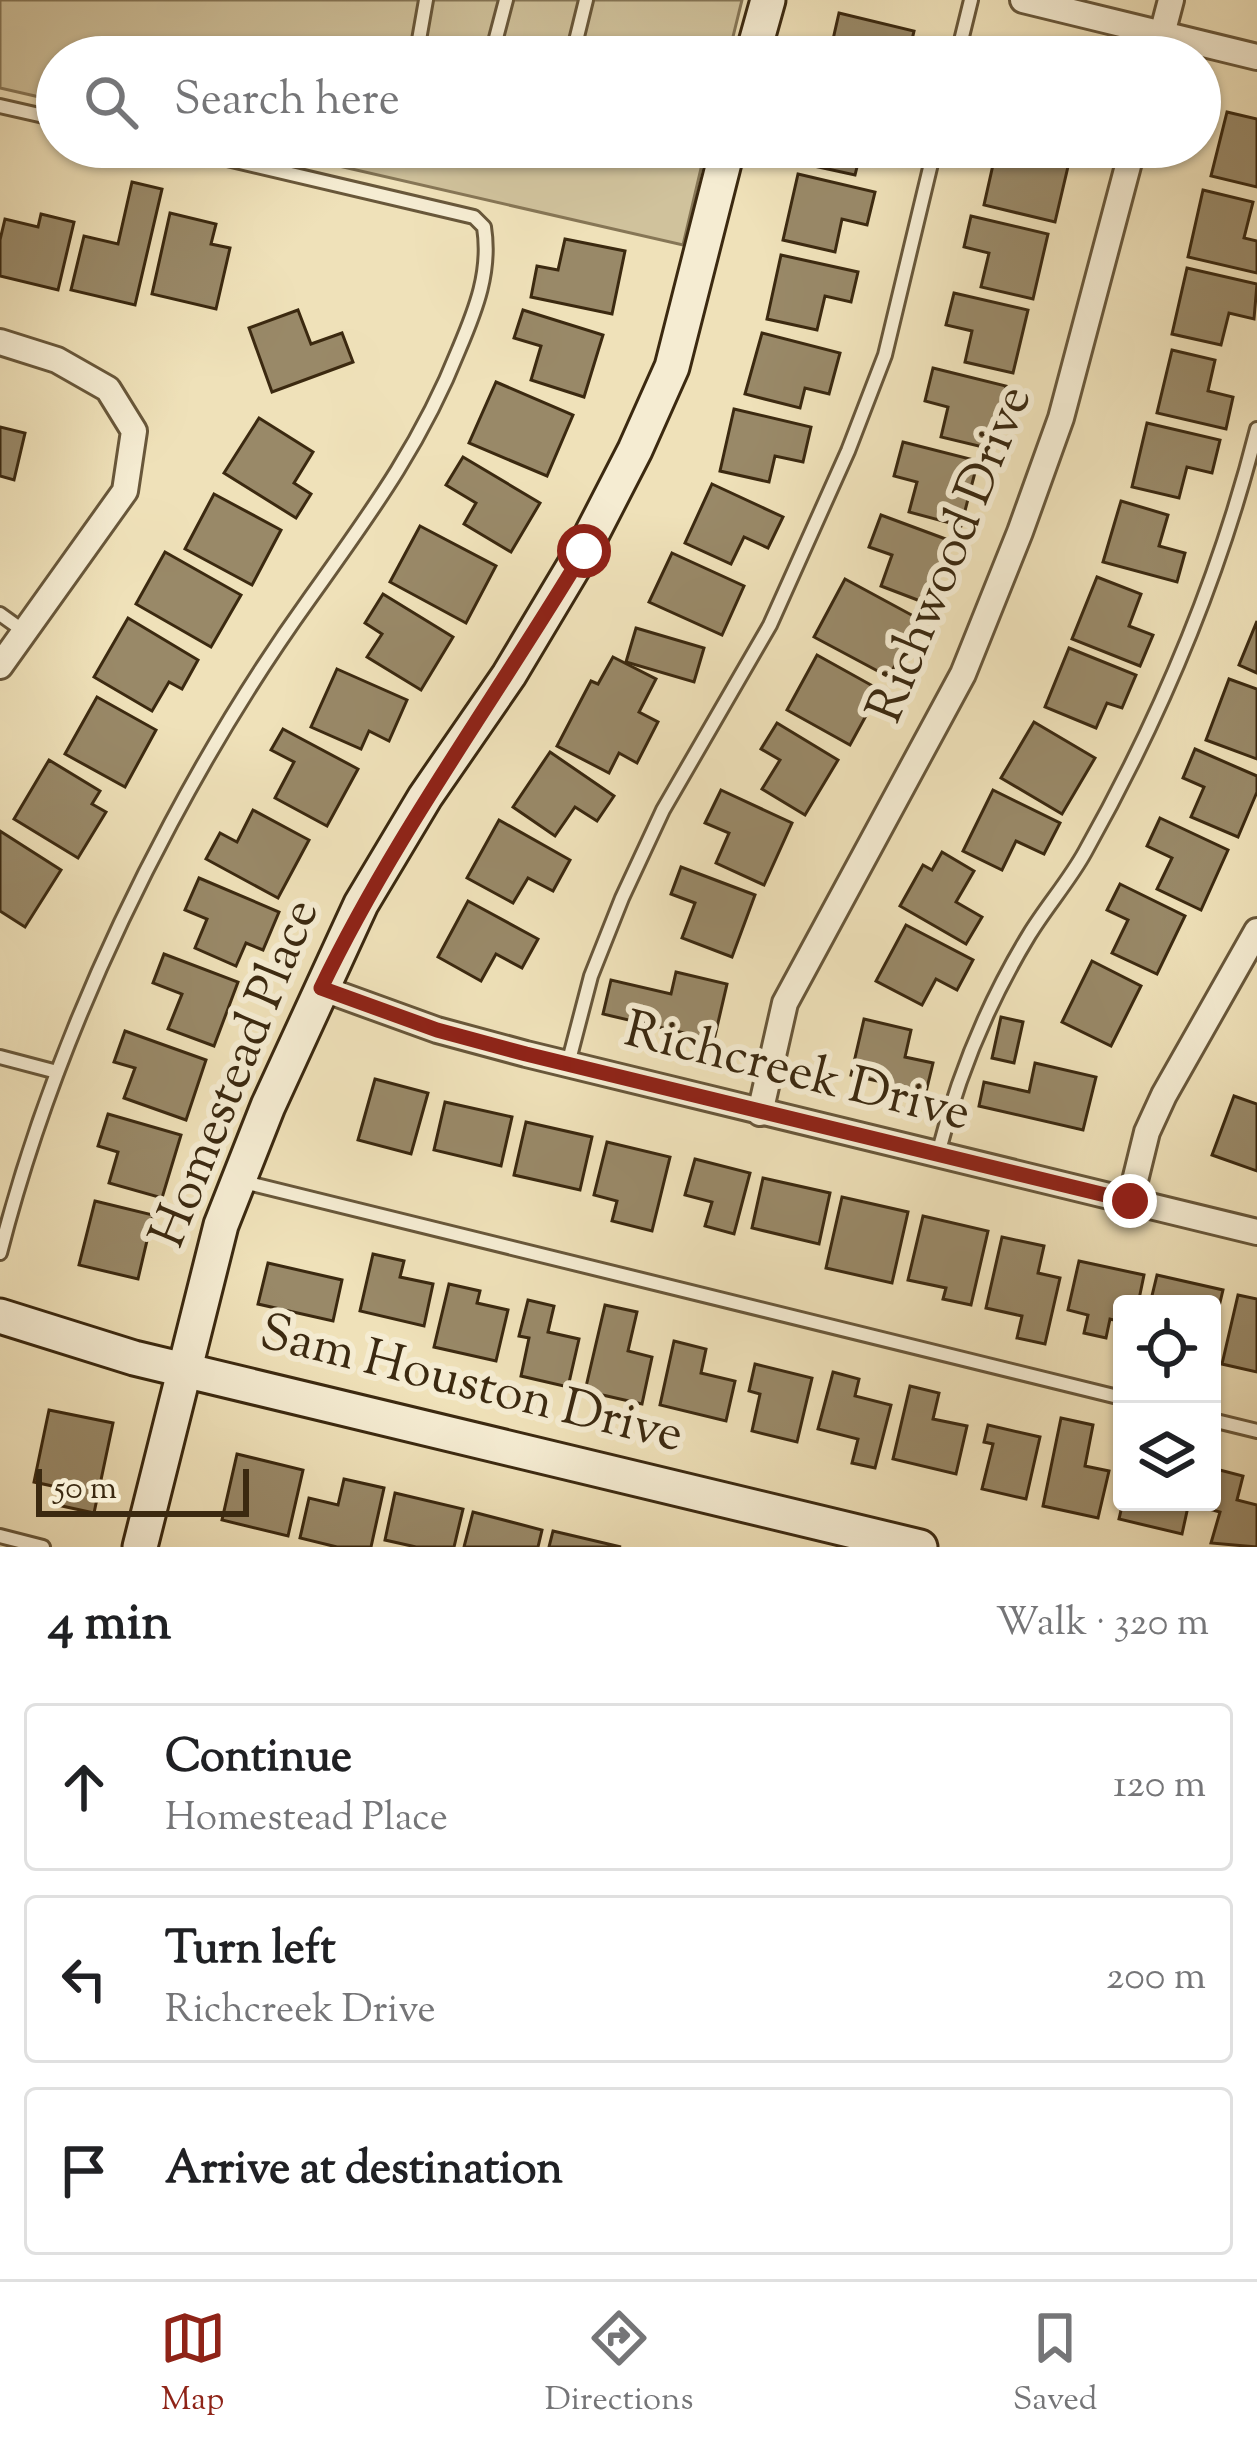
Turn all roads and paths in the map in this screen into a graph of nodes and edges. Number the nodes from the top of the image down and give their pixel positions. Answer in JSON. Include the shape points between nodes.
{"nodes":[{"id":1,"x":425,"y":0,"type":"edge"},
{"id":2,"x":506,"y":0,"type":"edge"},
{"id":3,"x":586,"y":0,"type":"edge"},
{"id":4,"x":768,"y":0,"type":"edge"},
{"id":5,"x":971,"y":0,"type":"edge"},
{"id":6,"x":1023,"y":0,"type":"edge"},
{"id":7,"x":1171,"y":0,"type":"edge"},
{"id":8,"x":419,"y":36,"type":"edge"},
{"id":9,"x":497,"y":36,"type":"edge"},
{"id":10,"x":577,"y":36,"type":"edge"},
{"id":11,"x":758,"y":36,"type":"edge"},
{"id":12,"x":962,"y":36,"type":"edge"},
{"id":13,"x":1133,"y":36,"type":"edge"},
{"id":14,"x":1162,"y":36,"type":"edge"},
{"id":15,"x":1221,"y":53,"type":"edge"},
{"id":16,"x":1257,"y":57,"type":"edge"},
{"id":17,"x":0,"y":106,"type":"edge"},
{"id":18,"x":36,"y":114,"type":"edge"},
{"id":19,"x":265,"y":168,"type":"edge"},
{"id":20,"x":723,"y":168,"type":"edge"},
{"id":21,"x":929,"y":168,"type":"edge"},
{"id":22,"x":1126,"y":168,"type":"edge"},
{"id":23,"x":0,"y":342,"type":"edge"},
{"id":24,"x":1257,"y":429,"type":"edge"},
{"id":25,"x":0,"y":614,"type":"edge"},
{"id":26,"x":25,"y":632,"type":"junction"},
{"id":27,"x":0,"y":666,"type":"edge"},
{"id":28,"x":1257,"y":932,"type":"edge"},
{"id":29,"x":321,"y":988,"type":"junction"},
{"id":30,"x":0,"y":1057,"type":"edge"},
{"id":31,"x":568,"y":1064,"type":"junction"},
{"id":32,"x":57,"y":1072,"type":"junction"},
{"id":33,"x":760,"y":1113,"type":"junction"},
{"id":34,"x":938,"y":1155,"type":"junction"},
{"id":35,"x":237,"y":1180,"type":"junction"},
{"id":36,"x":1130,"y":1201,"type":"junction"},
{"id":37,"x":1257,"y":1232,"type":"edge"},
{"id":38,"x":0,"y":1253,"type":"edge"},
{"id":39,"x":0,"y":1316,"type":"edge"},
{"id":40,"x":182,"y":1369,"type":"junction"},
{"id":41,"x":1113,"y":1396,"type":"edge"},
{"id":42,"x":1221,"y":1422,"type":"edge"},
{"id":43,"x":1257,"y":1431,"type":"edge"},
{"id":44,"x":0,"y":1536,"type":"edge"},
{"id":45,"x":43,"y":1547,"type":"edge"},
{"id":46,"x":140,"y":1547,"type":"edge"},
{"id":47,"x":920,"y":1547,"type":"edge"}],
"edges":[{"from":1,"to":8,"type":"lane"},
{"from":2,"to":9,"type":"lane"},
{"from":3,"to":10,"type":"lane"},
{"from":4,"to":11,"type":"street"},
{"from":5,"to":12,"type":"lane"},
{"from":6,"to":13,"type":"street"},
{"from":7,"to":14,"type":"street"},
{"from":15,"to":16,"type":"street"},
{"from":17,"to":18,"type":"lane"},
{"from":19,"to":32,"type":"lane","via":[[474,217],[484,227],[486,274],[416,444],[200,771]]},
{"from":20,"to":29,"type":"street","name":"Homestead Place","via":[[672,367],[634,450],[584,551],[361,904]]},
{"from":21,"to":31,"type":"lane","via":[[885,355],[848,451],[770,626],[630,880],[591,976]]},
{"from":22,"to":33,"type":"street","name":"Richwood Drive","via":[[1061,418],[1020,532],[963,674],[785,1003]]},
{"from":23,"to":26,"type":"street","via":[[57,360],[108,389],[134,430],[125,491]]},
{"from":24,"to":34,"type":"lane","via":[[1187,642],[1083,855],[976,1035]]},
{"from":25,"to":26,"type":"lane"},
{"from":26,"to":27,"type":"street"},
{"from":28,"to":36,"type":"street","via":[[1164,1095]]},
{"from":29,"to":31,"type":"street","name":"Richcreek Drive","via":[[437,1030]]},
{"from":29,"to":35,"type":"street","name":"Homestead Place"},
{"from":30,"to":32,"type":"lane"},
{"from":31,"to":33,"type":"street","name":"Richcreek Drive"},
{"from":32,"to":38,"type":"lane"},
{"from":33,"to":34,"type":"street","name":"Richcreek Drive"},
{"from":34,"to":36,"type":"street","name":"Richcreek Drive"},
{"from":35,"to":40,"type":"street","name":"Homestead Place"},
{"from":35,"to":41,"type":"lane"},
{"from":36,"to":37,"type":"street","name":"Richcreek Drive"},
{"from":39,"to":40,"type":"street","name":"Sam Houston Drive"},
{"from":40,"to":46,"type":"street","name":"Homestead Place"},
{"from":40,"to":47,"type":"street","name":"Sam Houston Drive"},
{"from":42,"to":43,"type":"lane"},
{"from":44,"to":45,"type":"lane"}]}
